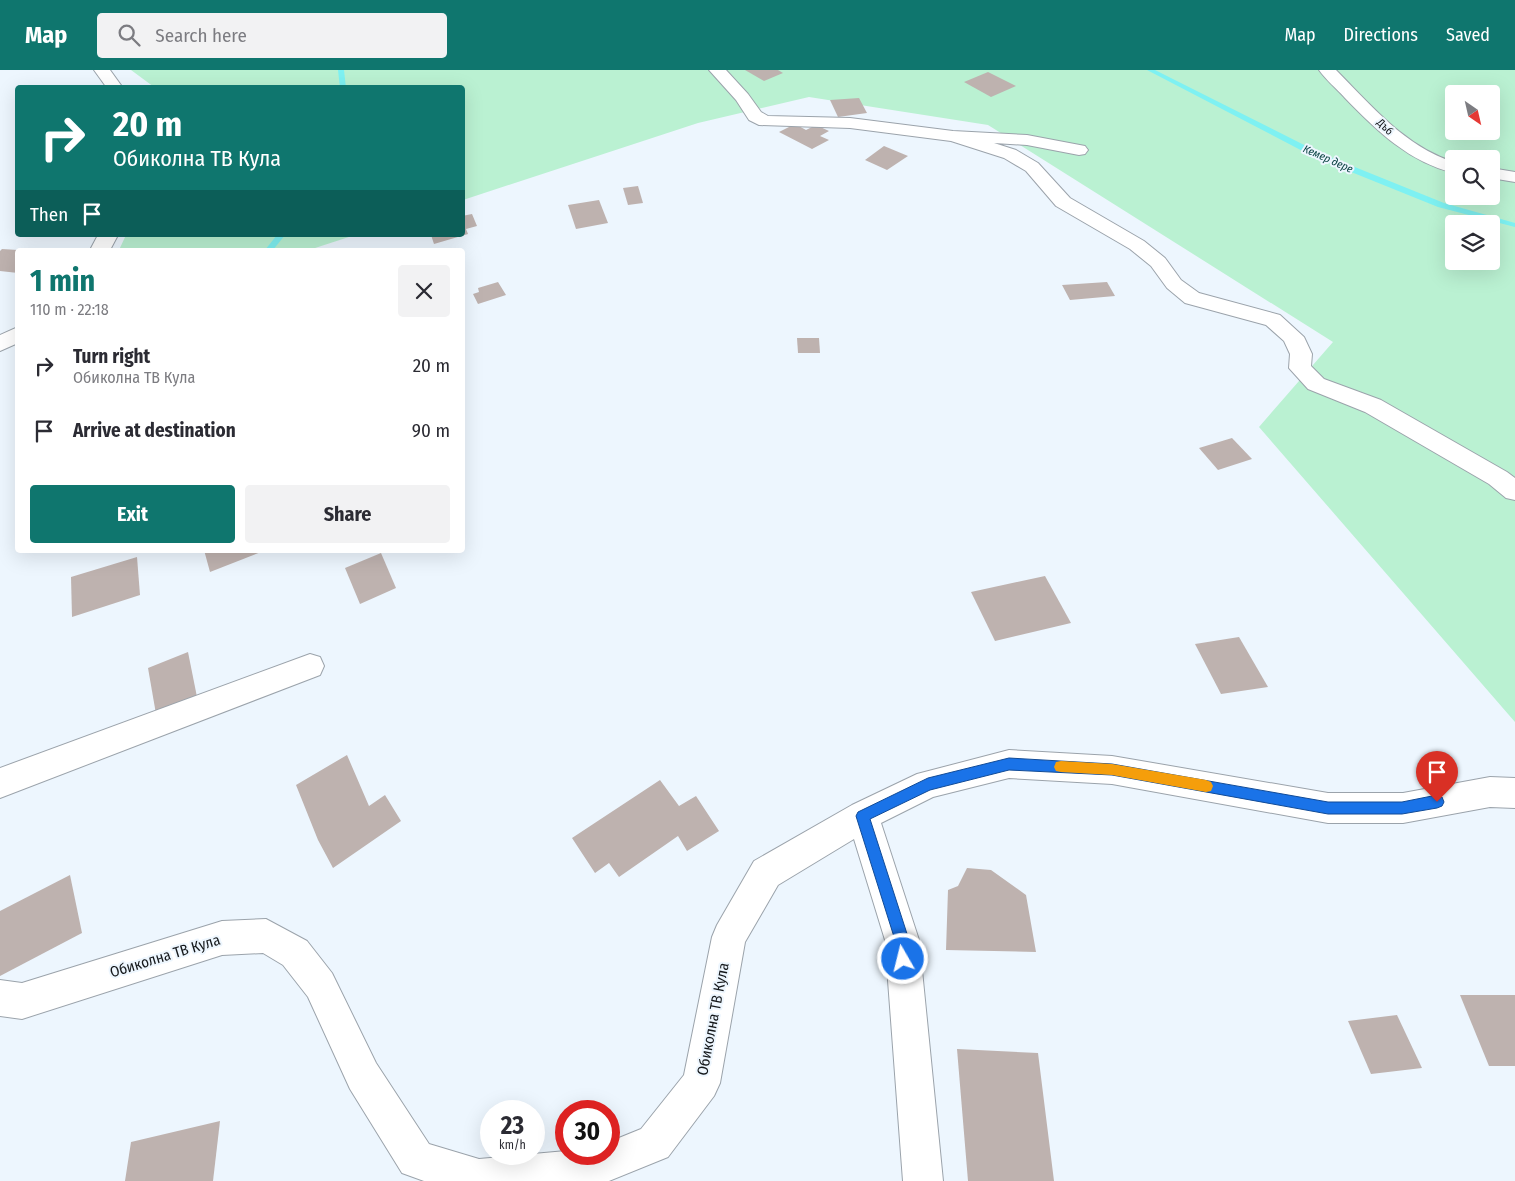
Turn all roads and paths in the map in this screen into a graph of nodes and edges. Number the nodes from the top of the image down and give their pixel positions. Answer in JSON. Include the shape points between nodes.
{"nodes":[{"id":1,"x":102,"y":70,"type":"edge"},
{"id":2,"x":717,"y":70,"type":"edge"},
{"id":3,"x":1327,"y":70,"type":"edge"},
{"id":4,"x":113,"y":85,"type":"edge"},
{"id":5,"x":953,"y":136,"type":"junction"},
{"id":6,"x":1079,"y":150,"type":"dead end"},
{"id":7,"x":1445,"y":166,"type":"edge"},
{"id":8,"x":1500,"y":174,"type":"edge"},
{"id":9,"x":1515,"y":177,"type":"edge"},
{"id":10,"x":15,"y":336,"type":"edge"},
{"id":11,"x":0,"y":344,"type":"edge"},
{"id":12,"x":1515,"y":491,"type":"edge"},
{"id":13,"x":310,"y":666,"type":"dead end"},
{"id":14,"x":0,"y":783,"type":"edge"},
{"id":15,"x":1515,"y":793,"type":"edge"},
{"id":16,"x":863,"y":816,"type":"junction"},
{"id":17,"x":0,"y":998,"type":"edge"},
{"id":18,"x":923,"y":1181,"type":"edge"}],
"edges":[{"from":1,"to":4,"type":"street"},
{"from":2,"to":5,"type":"street","via":[[742,96],[754,116],[765,121],[850,123]]},
{"from":3,"to":7,"type":"street","name":"Дъб","via":[[1399,140],[1415,153]]},
{"from":5,"to":6,"type":"street","via":[[1027,140]]},
{"from":5,"to":12,"type":"street","via":[[1010,154],[1032,166],[1063,202],[1137,245],[1192,298],[1274,320],[1292,337],[1301,354],[1300,368],[1316,384],[1373,406]]},
{"from":8,"to":9,"type":"street"},
{"from":10,"to":11,"type":"street"},
{"from":13,"to":14,"type":"street"},
{"from":15,"to":16,"type":"street","name":"Обиколна ТВ Кула","via":[[1490,792],[1402,808],[1328,808],[1112,770],[1009,764],[928,784]]},
{"from":16,"to":17,"type":"street","name":"Обиколна ТВ Кула","via":[[766,873],[728,937],[701,1083],[654,1143],[593,1168],[479,1178],[416,1159],[363,1076],[320,985],[296,954],[266,936],[222,938],[22,1001]]},
{"from":16,"to":18,"type":"street","via":[[902,940]]}]}
